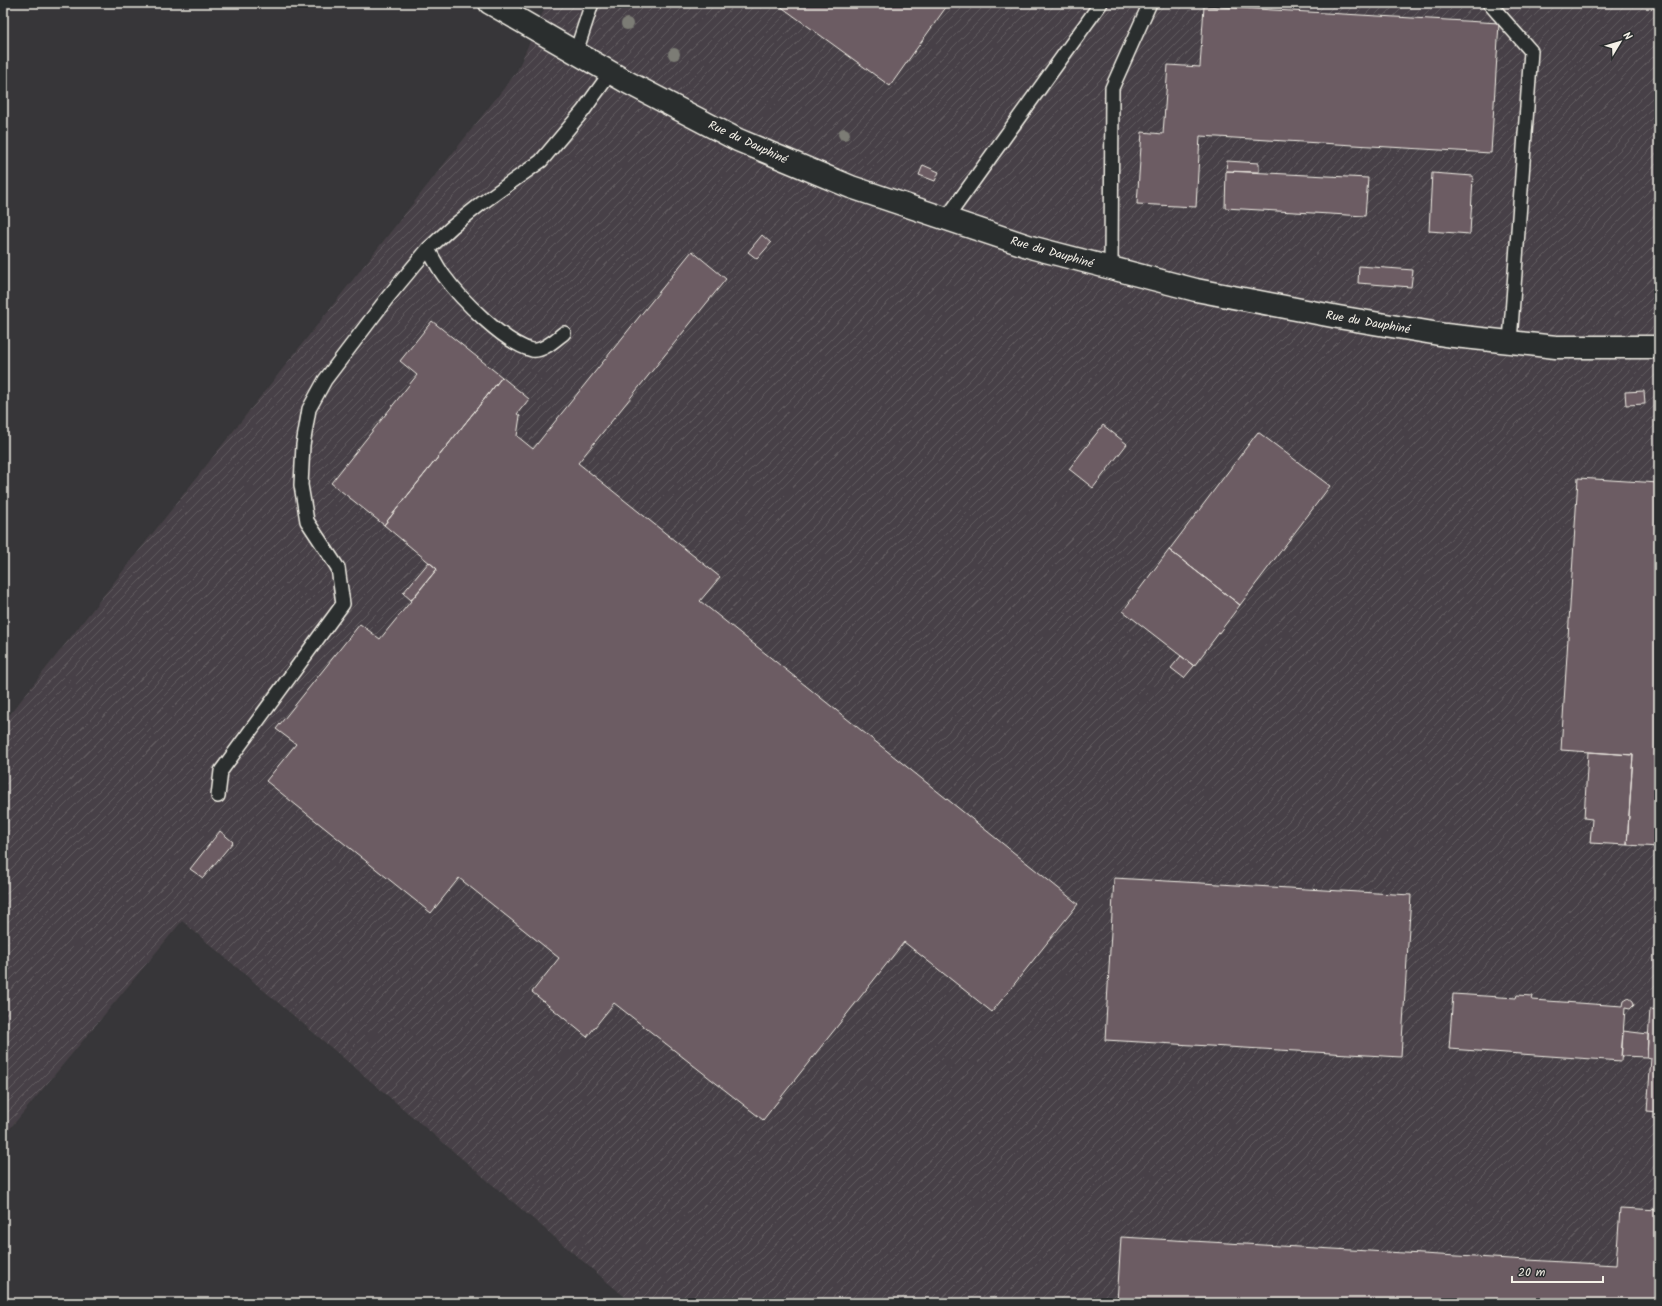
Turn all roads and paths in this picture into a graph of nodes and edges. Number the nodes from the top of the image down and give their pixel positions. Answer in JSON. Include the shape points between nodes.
{"nodes":[{"id":1,"x":490,"y":3,"type":"edge"},
{"id":2,"x":592,"y":3,"type":"edge"},
{"id":3,"x":1101,"y":3,"type":"edge"},
{"id":4,"x":1150,"y":3,"type":"edge"},
{"id":5,"x":1489,"y":3,"type":"edge"},
{"id":6,"x":576,"y":52,"type":"junction"},
{"id":7,"x":611,"y":72,"type":"junction"},
{"id":8,"x":946,"y":219,"type":"junction"},
{"id":9,"x":428,"y":249,"type":"junction"},
{"id":10,"x":1111,"y":268,"type":"junction"},
{"id":11,"x":564,"y":333,"type":"dead end"},
{"id":12,"x":1510,"y":342,"type":"junction"},
{"id":13,"x":1659,"y":347,"type":"edge"},
{"id":14,"x":218,"y":796,"type":"dead end"}],
"edges":[{"from":1,"to":6,"type":"main road","name":"Rue du Dauphiné"},
{"from":2,"to":6,"type":"lane"},
{"from":3,"to":8,"type":"lane"},
{"from":4,"to":10,"type":"lane","via":[[1112,88]]},
{"from":5,"to":12,"type":"lane","via":[[1531,52]]},
{"from":6,"to":7,"type":"main road","name":"Rue du Dauphiné"},
{"from":7,"to":8,"type":"main road","name":"Rue du Dauphiné","via":[[738,140],[851,187]]},
{"from":7,"to":9,"type":"lane","via":[[583,111],[541,161],[482,203]]},
{"from":8,"to":10,"type":"main road","name":"Rue du Dauphiné","via":[[1034,248]]},
{"from":9,"to":11,"type":"lane","via":[[443,276],[474,311],[508,339],[533,350],[545,347]]},
{"from":9,"to":14,"type":"lane","via":[[325,380],[310,409],[303,445],[301,485],[307,521],[338,568],[343,604],[221,772]]},
{"from":10,"to":12,"type":"main road","name":"Rue du Dauphiné","via":[[1196,290],[1338,318],[1445,335]]},
{"from":12,"to":13,"type":"main road","name":"Rue du Dauphiné","via":[[1556,347]]}]}
